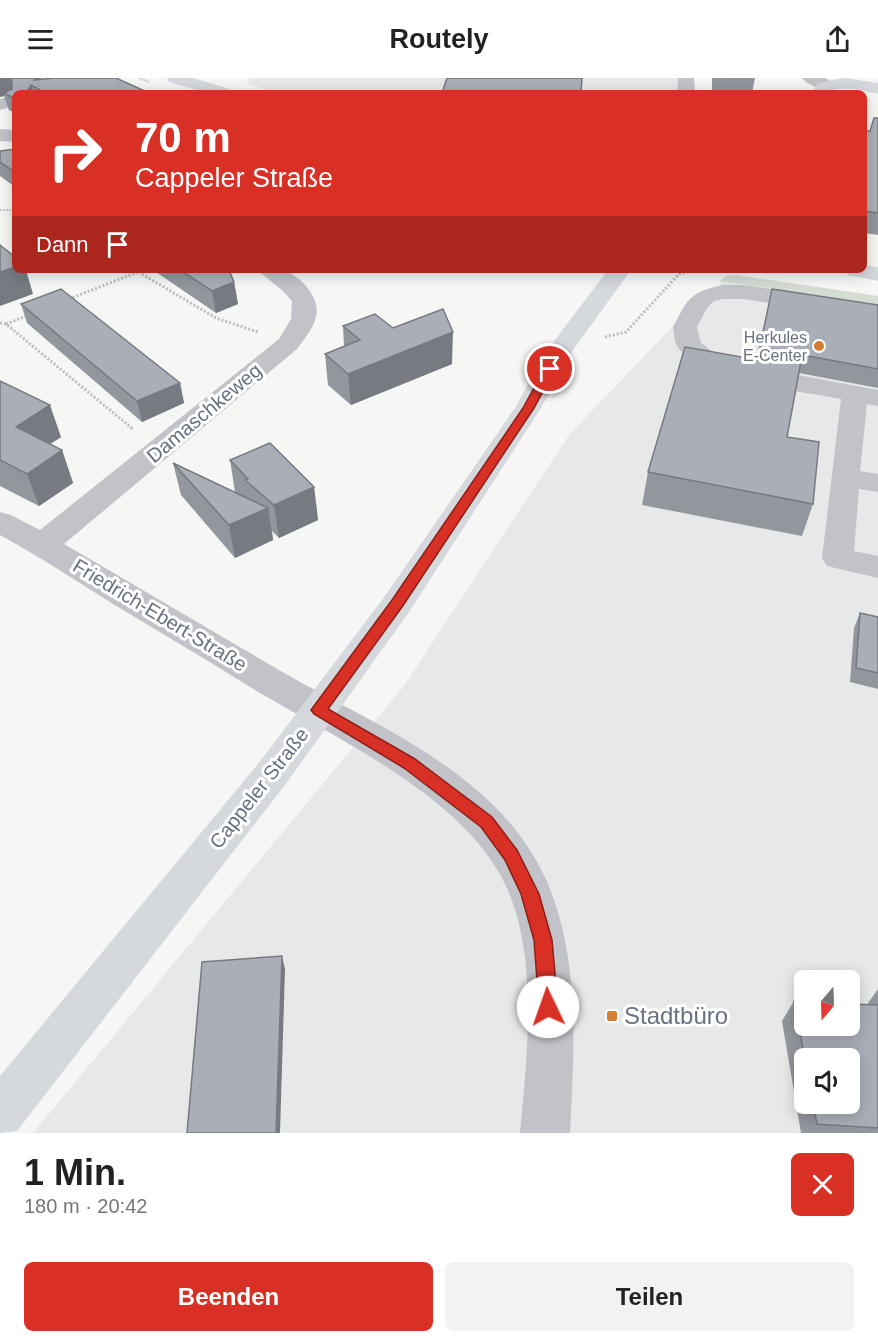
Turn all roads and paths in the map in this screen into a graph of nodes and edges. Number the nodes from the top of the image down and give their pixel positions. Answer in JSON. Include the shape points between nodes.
{"nodes":[{"id":1,"x":175,"y":78,"type":"edge"},
{"id":2,"x":810,"y":78,"type":"edge"},
{"id":3,"x":824,"y":89,"type":"edge"},
{"id":4,"x":878,"y":89,"type":"edge"},
{"id":5,"x":214,"y":90,"type":"edge"},
{"id":6,"x":132,"y":273,"type":"edge"},
{"id":7,"x":140,"y":273,"type":"edge"},
{"id":8,"x":273,"y":273,"type":"edge"},
{"id":9,"x":618,"y":273,"type":"edge"},
{"id":10,"x":684,"y":273,"type":"edge"},
{"id":11,"x":62,"y":302,"type":"edge"},
{"id":12,"x":39,"y":311,"type":"edge"},
{"id":13,"x":878,"y":313,"type":"edge"},
{"id":14,"x":0,"y":323,"type":"edge"},
{"id":15,"x":6,"y":324,"type":"junction"},
{"id":16,"x":291,"y":340,"type":"junction"},
{"id":17,"x":561,"y":349,"type":"junction"},
{"id":18,"x":866,"y":396,"type":"edge"},
{"id":19,"x":163,"y":447,"type":"junction"},
{"id":20,"x":845,"y":477,"type":"junction"},
{"id":21,"x":878,"y":483,"type":"edge"},
{"id":22,"x":0,"y":522,"type":"edge"},
{"id":23,"x":43,"y":544,"type":"junction"},
{"id":24,"x":878,"y":567,"type":"edge"},
{"id":25,"x":319,"y":710,"type":"junction"},
{"id":26,"x":0,"y":1114,"type":"edge"},
{"id":27,"x":545,"y":1133,"type":"edge"}],
"edges":[{"from":1,"to":5,"type":"main road"},
{"from":2,"to":3,"type":"street"},
{"from":3,"to":4,"type":"main road","via":[[849,83]]},
{"from":6,"to":11,"type":"path"},
{"from":7,"to":16,"type":"path","via":[[216,318]]},
{"from":8,"to":16,"type":"street","name":"Damaschkeweg","via":[[306,301],[305,318]]},
{"from":9,"to":17,"type":"main road","name":"Cappeler Straße"},
{"from":10,"to":17,"type":"path","via":[[626,332]]},
{"from":12,"to":15,"type":"path"},
{"from":13,"to":18,"type":"street","via":[[723,292],[706,296],[697,304],[685,327],[689,346],[712,363]]},
{"from":14,"to":15,"type":"path"},
{"from":15,"to":19,"type":"path","via":[[130,428]]},
{"from":16,"to":19,"type":"street","name":"Damaschkeweg"},
{"from":17,"to":25,"type":"main road","name":"Cappeler Straße","via":[[528,408],[397,604]]},
{"from":18,"to":20,"type":"street"},
{"from":19,"to":23,"type":"street","name":"Damaschkeweg"},
{"from":20,"to":21,"type":"street"},
{"from":20,"to":24,"type":"street","via":[[838,558]]},
{"from":22,"to":23,"type":"street","name":"Friedrich-Ebert-Straße"},
{"from":23,"to":25,"type":"street","name":"Friedrich-Ebert-Straße"},
{"from":25,"to":26,"type":"main road","name":"Cappeler Straße"},
{"from":25,"to":27,"type":"street","name":"Friedrich-Ebert-Straße","via":[[409,763],[453,796],[486,822],[511,855],[530,894],[543,940],[550,1053]]}]}
